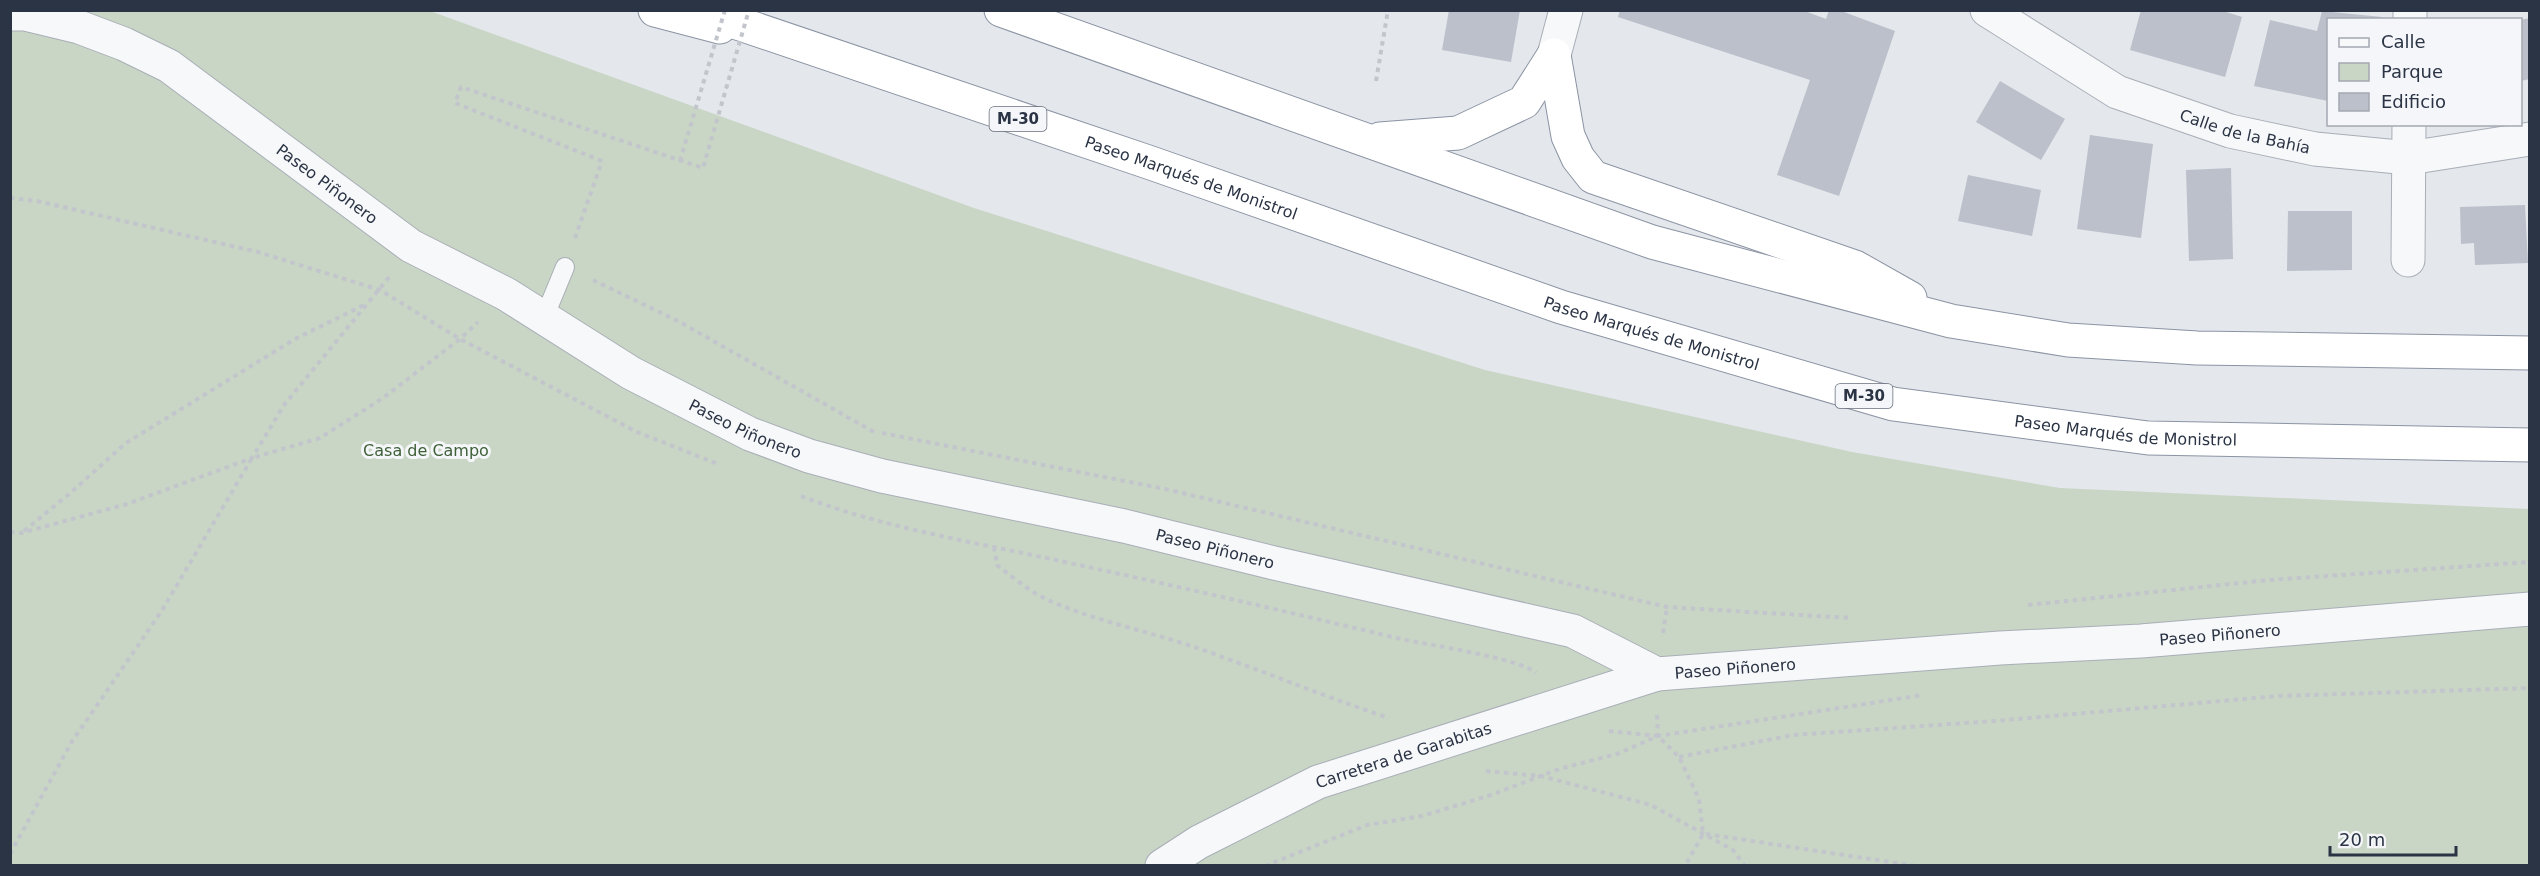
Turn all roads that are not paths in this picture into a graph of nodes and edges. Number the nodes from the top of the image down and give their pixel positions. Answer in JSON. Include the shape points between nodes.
{"nodes":[{"id":1,"x":655,"y":10,"type":"edge"},
{"id":2,"x":699,"y":10,"type":"edge"},
{"id":3,"x":1001,"y":10,"type":"edge"},
{"id":4,"x":1566,"y":10,"type":"edge"},
{"id":5,"x":10,"y":14,"type":"edge"},
{"id":6,"x":2012,"y":15,"type":"edge"},
{"id":7,"x":808,"y":48,"type":"junction"},
{"id":8,"x":1554,"y":55,"type":"junction"},
{"id":9,"x":2409,"y":126,"type":"edge"},
{"id":10,"x":2529,"y":139,"type":"edge"},
{"id":11,"x":1369,"y":140,"type":"junction"},
{"id":12,"x":2409,"y":158,"type":"junction"},
{"id":13,"x":2408,"y":260,"type":"dead end"},
{"id":14,"x":565,"y":267,"type":"road end"},
{"id":15,"x":544,"y":318,"type":"junction"},
{"id":16,"x":1951,"y":321,"type":"junction"},
{"id":17,"x":2529,"y":353,"type":"edge"},
{"id":18,"x":2529,"y":445,"type":"edge"},
{"id":19,"x":2529,"y":609,"type":"edge"},
{"id":20,"x":1657,"y":674,"type":"junction"},
{"id":21,"x":1162,"y":866,"type":"edge"}],
"edges":[{"from":1,"to":7,"type":"highway"},
{"from":2,"to":7,"type":"highway","number":"M-30"},
{"from":3,"to":11,"type":"highway"},
{"from":4,"to":8,"type":"street"},
{"from":5,"to":15,"type":"street","name":"Paseo Piñonero","via":[[79,27],[170,66],[411,246],[506,294]]},
{"from":6,"to":12,"type":"street","name":"Calle de la Bahía","via":[[2116,92],[2230,131],[2315,149]]},
{"from":7,"to":18,"type":"highway","name":"Paseo Marqués de Monistrol","number":"M-30","via":[[1561,307],[1893,404],[2148,438]]},
{"from":8,"to":11,"type":"highway","via":[[1524,102],[1458,133]]},
{"from":8,"to":16,"type":"highway","via":[[1568,136],[1593,177],[1855,267]]},
{"from":9,"to":12,"type":"street"},
{"from":10,"to":12,"type":"street","name":"Calle de la Bahía"},
{"from":11,"to":16,"type":"highway","via":[[1652,242]]},
{"from":12,"to":13,"type":"street"},
{"from":14,"to":15,"type":"lane"},
{"from":15,"to":20,"type":"street","name":"Paseo Piñonero","via":[[631,373],[750,434],[809,456],[882,476],[1124,526],[1573,631]]},
{"from":16,"to":17,"type":"highway","via":[[2068,340],[2197,348]]},
{"from":19,"to":20,"type":"street","name":"Paseo Piñonero","via":[[2141,641]]},
{"from":20,"to":21,"type":"street","name":"Carretera de Garabitas","via":[[1318,782],[1199,842]]}]}
